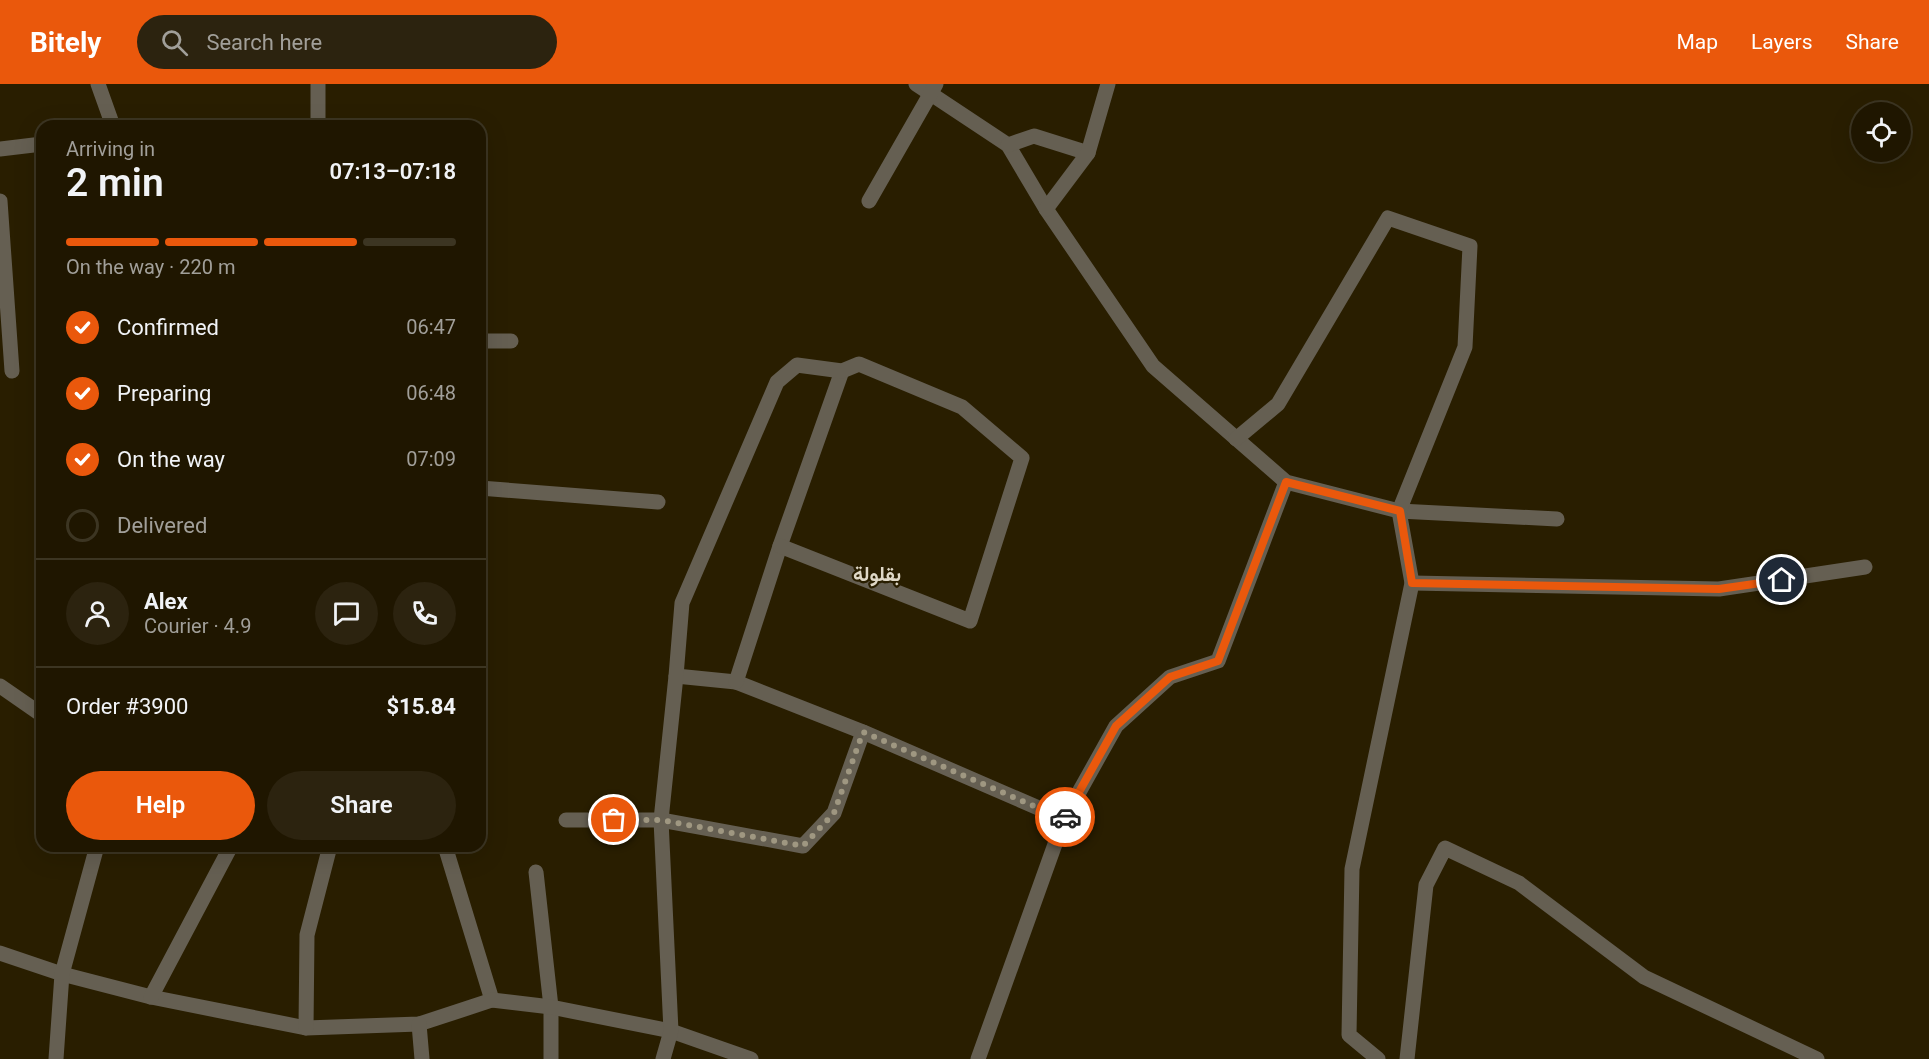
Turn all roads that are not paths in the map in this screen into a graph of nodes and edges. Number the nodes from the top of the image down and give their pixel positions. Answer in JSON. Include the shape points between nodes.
{"nodes":[{"id":1,"x":98,"y":84,"type":"edge"},
{"id":2,"x":318,"y":84,"type":"edge"},
{"id":3,"x":916,"y":84,"type":"edge"},
{"id":4,"x":1108,"y":84,"type":"edge"},
{"id":5,"x":933,"y":88,"type":"edge"},
{"id":6,"x":111,"y":120,"type":"edge"},
{"id":7,"x":318,"y":120,"type":"edge"},
{"id":8,"x":36,"y":145,"type":"edge"},
{"id":9,"x":1008,"y":145,"type":"junction"},
{"id":10,"x":0,"y":149,"type":"edge"},
{"id":11,"x":1088,"y":153,"type":"junction"},
{"id":12,"x":0,"y":201,"type":"edge"},
{"id":13,"x":869,"y":201,"type":"dead end"},
{"id":14,"x":1046,"y":209,"type":"junction"},
{"id":15,"x":486,"y":341,"type":"edge"},
{"id":16,"x":511,"y":341,"type":"dead end"},
{"id":17,"x":12,"y":371,"type":"dead end"},
{"id":18,"x":842,"y":371,"type":"junction"},
{"id":19,"x":1236,"y":439,"type":"junction"},
{"id":20,"x":1286,"y":482,"type":"junction"},
{"id":21,"x":486,"y":488,"type":"edge"},
{"id":22,"x":658,"y":502,"type":"dead end"},
{"id":23,"x":1400,"y":511,"type":"junction"},
{"id":24,"x":1557,"y":519,"type":"dead end"},
{"id":25,"x":780,"y":546,"type":"junction"},
{"id":26,"x":1866,"y":567,"type":"dead end"},
{"id":27,"x":1412,"y":583,"type":"junction"},
{"id":28,"x":676,"y":676,"type":"junction"},
{"id":29,"x":736,"y":682,"type":"junction"},
{"id":30,"x":0,"y":686,"type":"edge"},
{"id":31,"x":36,"y":711,"type":"edge"},
{"id":32,"x":863,"y":732,"type":"junction"},
{"id":33,"x":1064,"y":819,"type":"junction"},
{"id":34,"x":566,"y":820,"type":"dead end"},
{"id":35,"x":661,"y":820,"type":"junction"},
{"id":36,"x":95,"y":852,"type":"edge"},
{"id":37,"x":228,"y":852,"type":"edge"},
{"id":38,"x":328,"y":852,"type":"edge"},
{"id":39,"x":447,"y":852,"type":"edge"},
{"id":40,"x":536,"y":872,"type":"dead end"},
{"id":41,"x":0,"y":953,"type":"edge"},
{"id":42,"x":62,"y":974,"type":"junction"},
{"id":43,"x":151,"y":997,"type":"junction"},
{"id":44,"x":492,"y":1000,"type":"junction"},
{"id":45,"x":551,"y":1007,"type":"junction"},
{"id":46,"x":419,"y":1024,"type":"junction"},
{"id":47,"x":306,"y":1029,"type":"junction"},
{"id":48,"x":671,"y":1032,"type":"junction"},
{"id":49,"x":56,"y":1059,"type":"edge"},
{"id":50,"x":422,"y":1059,"type":"edge"},
{"id":51,"x":551,"y":1059,"type":"edge"},
{"id":52,"x":663,"y":1059,"type":"edge"},
{"id":53,"x":751,"y":1059,"type":"edge"},
{"id":54,"x":978,"y":1059,"type":"edge"},
{"id":55,"x":1378,"y":1059,"type":"edge"},
{"id":56,"x":1407,"y":1059,"type":"edge"},
{"id":57,"x":1817,"y":1059,"type":"edge"}],
"edges":[{"from":1,"to":6,"type":"street"},
{"from":2,"to":7,"type":"street"},
{"from":3,"to":5,"type":"street"},
{"from":4,"to":11,"type":"street"},
{"from":5,"to":9,"type":"street"},
{"from":5,"to":13,"type":"street"},
{"from":8,"to":10,"type":"street"},
{"from":9,"to":11,"type":"street","via":[[1034,136]]},
{"from":9,"to":14,"type":"street"},
{"from":11,"to":14,"type":"street"},
{"from":12,"to":17,"type":"street"},
{"from":14,"to":19,"type":"street","via":[[1153,366]]},
{"from":15,"to":16,"type":"street"},
{"from":18,"to":25,"type":"street"},
{"from":18,"to":25,"type":"street","via":[[859,364],[962,407],[1022,458],[970,621]]},
{"from":18,"to":28,"type":"street","via":[[797,365],[777,382],[681,603]]},
{"from":19,"to":20,"type":"street"},
{"from":19,"to":23,"type":"street","via":[[1278,404],[1388,218],[1470,246],[1465,347]]},
{"from":20,"to":23,"type":"street"},
{"from":20,"to":33,"type":"street","via":[[1218,661],[1170,677],[1116,726]]},
{"from":21,"to":22,"type":"street"},
{"from":23,"to":24,"type":"street"},
{"from":23,"to":27,"type":"street"},
{"from":25,"to":29,"type":"street"},
{"from":26,"to":27,"type":"street","via":[[1719,589]]},
{"from":27,"to":55,"type":"street","via":[[1352,869],[1349,1035]]},
{"from":28,"to":29,"type":"street"},
{"from":28,"to":35,"type":"street"},
{"from":29,"to":32,"type":"street"},
{"from":30,"to":31,"type":"street"},
{"from":32,"to":33,"type":"street"},
{"from":32,"to":35,"type":"street","via":[[834,813],[803,846]]},
{"from":33,"to":54,"type":"street"},
{"from":34,"to":35,"type":"street"},
{"from":35,"to":48,"type":"street"},
{"from":36,"to":42,"type":"street"},
{"from":37,"to":43,"type":"street"},
{"from":38,"to":47,"type":"street","via":[[307,935]]},
{"from":39,"to":44,"type":"street"},
{"from":40,"to":45,"type":"street"},
{"from":41,"to":42,"type":"street"},
{"from":42,"to":43,"type":"street"},
{"from":42,"to":49,"type":"street"},
{"from":43,"to":47,"type":"street"},
{"from":44,"to":45,"type":"street"},
{"from":44,"to":46,"type":"street"},
{"from":45,"to":48,"type":"street"},
{"from":45,"to":51,"type":"street"},
{"from":46,"to":47,"type":"street"},
{"from":46,"to":50,"type":"street"},
{"from":48,"to":52,"type":"street"},
{"from":48,"to":53,"type":"street"},
{"from":56,"to":57,"type":"street","via":[[1426,885],[1445,848],[1519,883],[1644,977]]}]}
